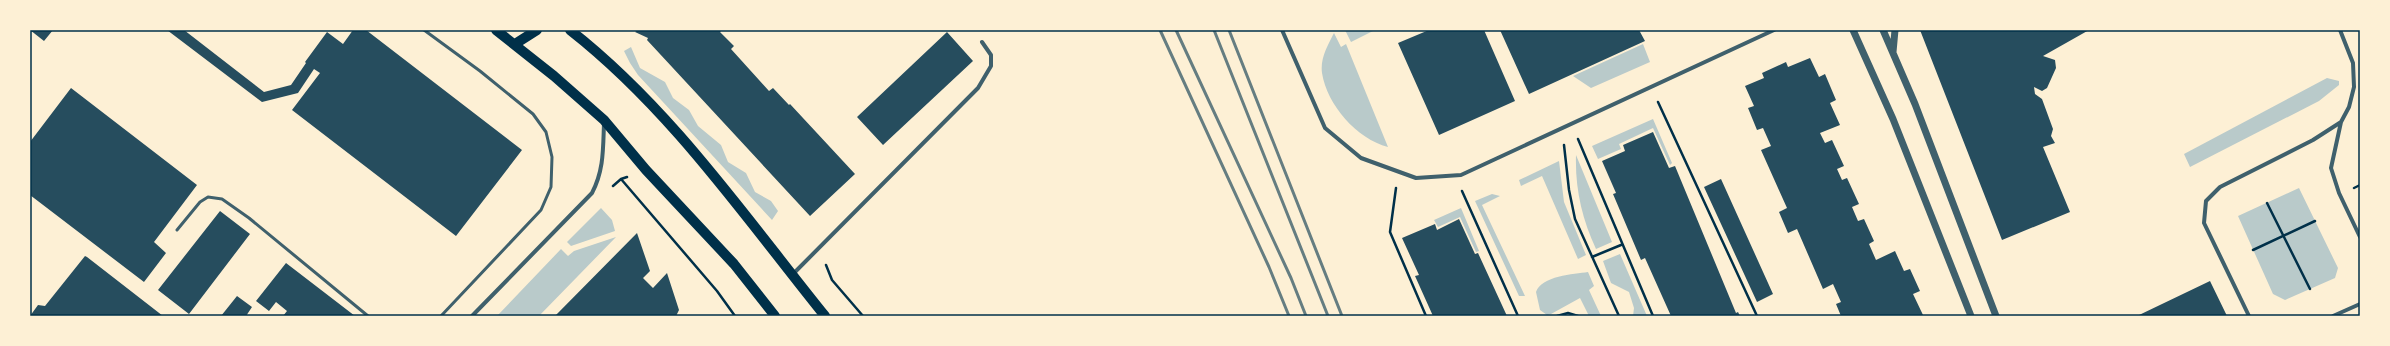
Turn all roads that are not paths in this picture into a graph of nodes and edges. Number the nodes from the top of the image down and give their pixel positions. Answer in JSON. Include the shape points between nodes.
{"nodes":[{"id":1,"x":424,"y":30,"type":"edge"},
{"id":2,"x":537,"y":30,"type":"edge"},
{"id":3,"x":570,"y":30,"type":"edge"},
{"id":4,"x":1282,"y":30,"type":"edge"},
{"id":5,"x":1774,"y":30,"type":"edge"},
{"id":6,"x":1853,"y":30,"type":"edge"},
{"id":7,"x":1883,"y":30,"type":"edge"},
{"id":8,"x":1895,"y":30,"type":"edge"},
{"id":9,"x":2340,"y":30,"type":"edge"},
{"id":10,"x":501,"y":32,"type":"edge"},
{"id":11,"x":982,"y":42,"type":"dead end"},
{"id":12,"x":515,"y":44,"type":"junction"},
{"id":13,"x":1893,"y":54,"type":"junction"},
{"id":14,"x":604,"y":120,"type":"junction"},
{"id":15,"x":2341,"y":122,"type":"junction"},
{"id":16,"x":178,"y":230,"type":"dead end"},
{"id":17,"x":2360,"y":237,"type":"edge"},
{"id":18,"x":792,"y":275,"type":"junction"},
{"id":19,"x":2360,"y":304,"type":"edge"},
{"id":20,"x":368,"y":316,"type":"edge"},
{"id":21,"x":441,"y":316,"type":"edge"},
{"id":22,"x":472,"y":316,"type":"edge"},
{"id":23,"x":775,"y":316,"type":"edge"},
{"id":24,"x":825,"y":316,"type":"edge"},
{"id":25,"x":1971,"y":316,"type":"edge"},
{"id":26,"x":1996,"y":316,"type":"edge"},
{"id":27,"x":2249,"y":316,"type":"edge"},
{"id":28,"x":2333,"y":316,"type":"edge"}],
"edges":[{"from":1,"to":21,"type":"lane","via":[[533,114],[546,132],[552,157],[551,187],[542,210]]},
{"from":2,"to":12,"type":"main road"},
{"from":3,"to":18,"type":"main road","via":[[603,56],[664,119],[745,213]]},
{"from":4,"to":5,"type":"street","via":[[1325,128],[1361,158],[1416,178],[1461,175]]},
{"from":6,"to":25,"type":"street","via":[[1893,119]]},
{"from":7,"to":13,"type":"street"},
{"from":8,"to":13,"type":"street"},
{"from":9,"to":15,"type":"street","via":[[2353,63],[2354,87],[2349,107]]},
{"from":10,"to":12,"type":"main road"},
{"from":11,"to":18,"type":"street","via":[[992,55],[991,66],[978,88]]},
{"from":12,"to":14,"type":"main road"},
{"from":13,"to":26,"type":"street","via":[[1915,104]]},
{"from":14,"to":22,"type":"street","via":[[603,161],[600,178],[592,193]]},
{"from":14,"to":23,"type":"main road","via":[[646,170],[734,264]]},
{"from":15,"to":17,"type":"street","via":[[2331,168],[2339,193]]},
{"from":15,"to":27,"type":"street","via":[[2313,140],[2220,187],[2206,201],[2204,223]]},
{"from":16,"to":20,"type":"lane","via":[[200,202],[208,197],[222,199],[250,218]]},
{"from":18,"to":24,"type":"main road"},
{"from":19,"to":28,"type":"street"}]}
